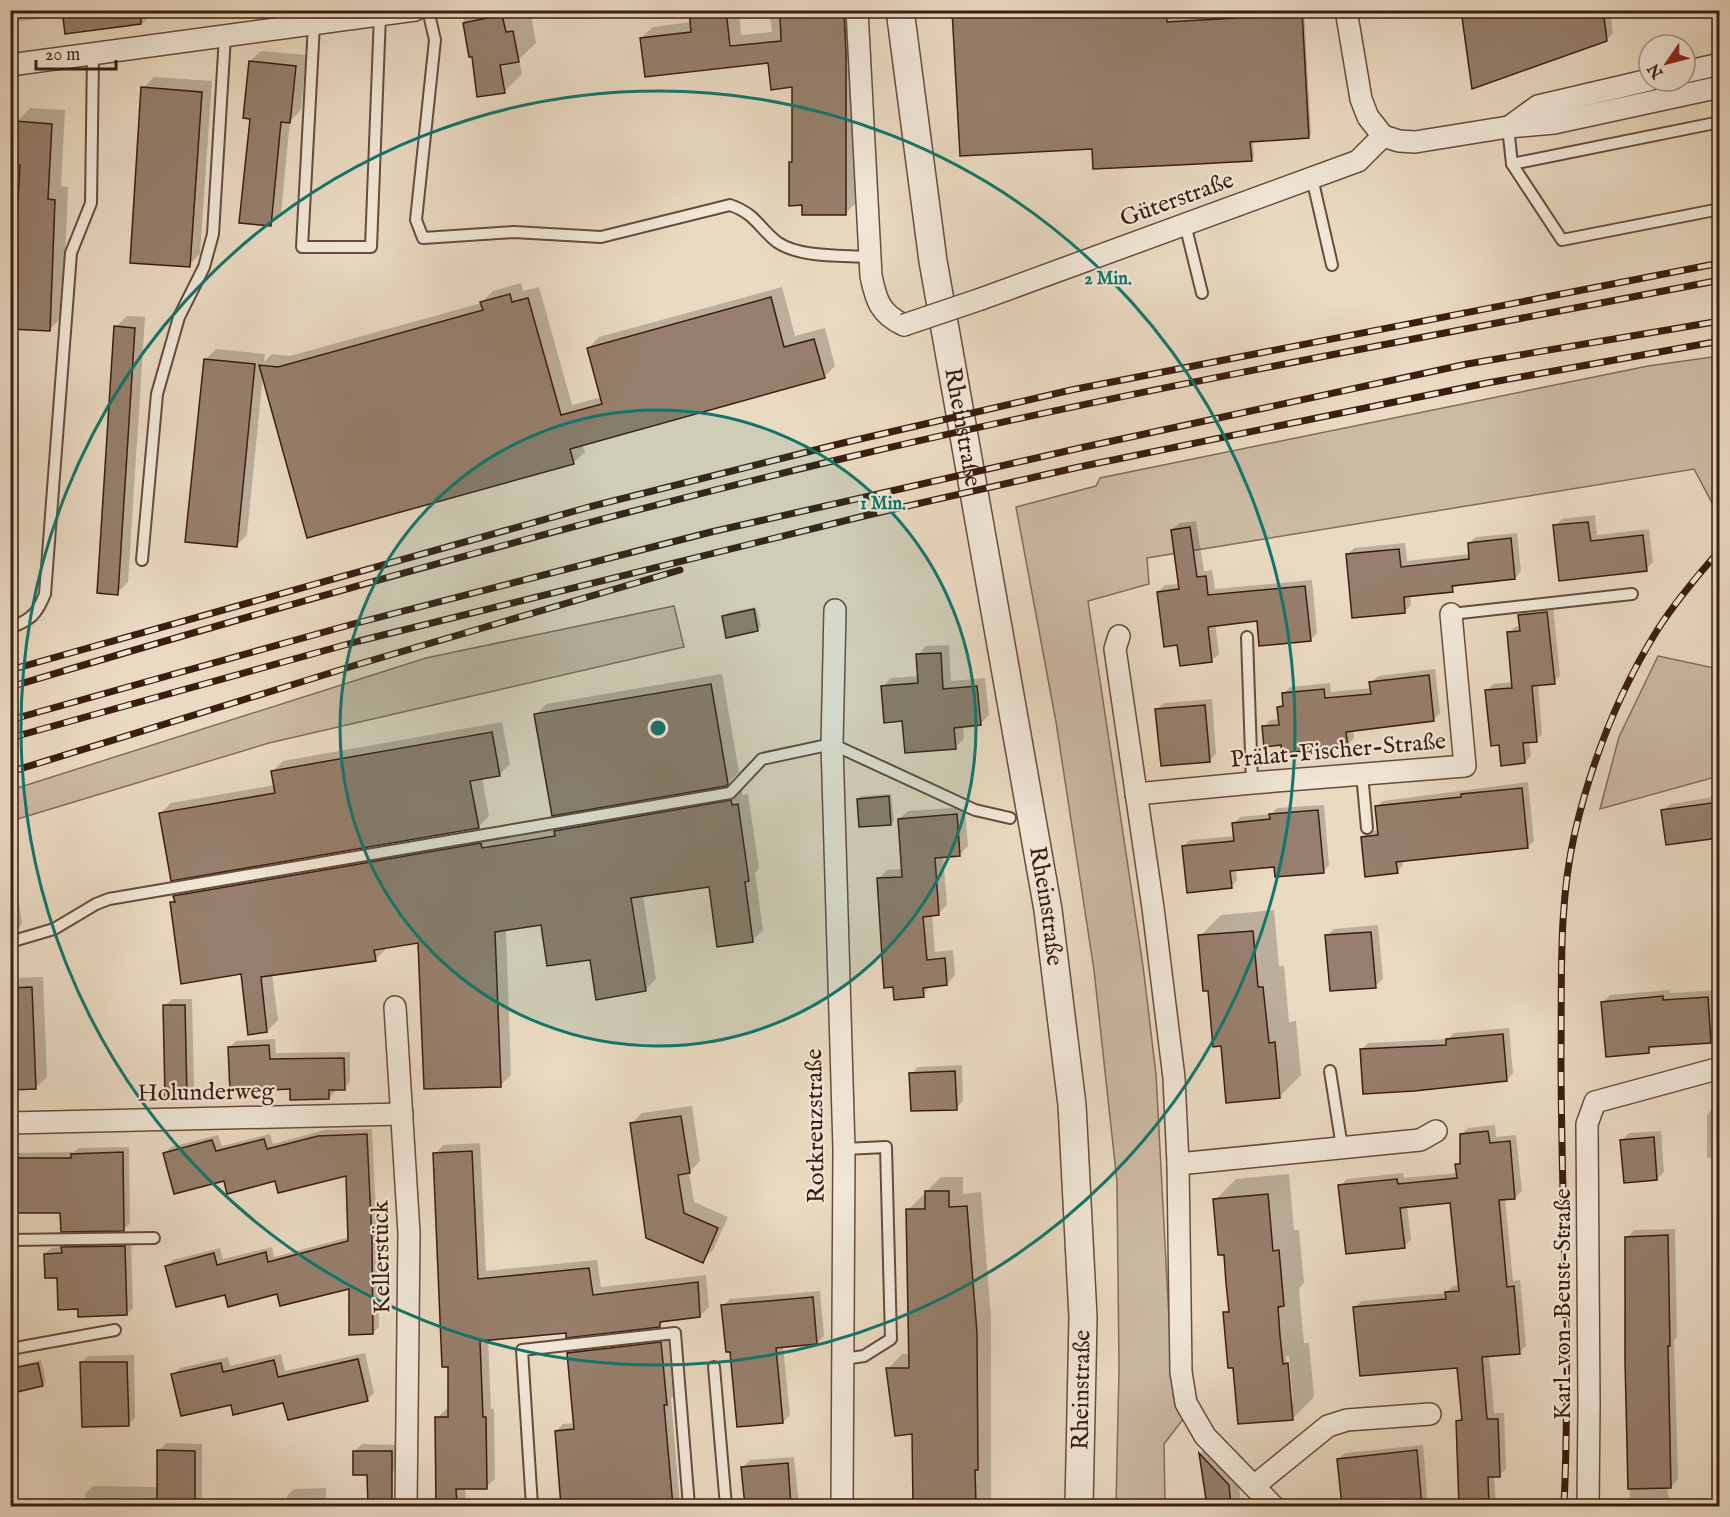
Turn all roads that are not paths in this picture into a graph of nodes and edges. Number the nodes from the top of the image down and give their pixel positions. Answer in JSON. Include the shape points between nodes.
{"nodes":[{"id":1,"x":415,"y":10,"type":"edge"},
{"id":2,"x":428,"y":10,"type":"edge"},
{"id":3,"x":857,"y":10,"type":"edge"},
{"id":4,"x":900,"y":10,"type":"edge"},
{"id":5,"x":1346,"y":10,"type":"edge"},
{"id":6,"x":380,"y":15,"type":"junction"},
{"id":7,"x":316,"y":20,"type":"edge"},
{"id":8,"x":225,"y":36,"type":"junction"},
{"id":9,"x":93,"y":54,"type":"junction"},
{"id":10,"x":10,"y":64,"type":"edge"},
{"id":11,"x":1719,"y":64,"type":"edge"},
{"id":12,"x":1697,"y":69,"type":"edge"},
{"id":13,"x":1637,"y":83,"type":"edge"},
{"id":14,"x":1719,"y":87,"type":"edge"},
{"id":15,"x":1719,"y":122,"type":"edge"},
{"id":16,"x":1508,"y":127,"type":"junction"},
{"id":17,"x":1383,"y":136,"type":"junction"},
{"id":18,"x":1512,"y":164,"type":"junction"},
{"id":19,"x":1312,"y":178,"type":"junction"},
{"id":20,"x":1719,"y":209,"type":"edge"},
{"id":21,"x":1185,"y":224,"type":"junction"},
{"id":22,"x":869,"y":257,"type":"junction"},
{"id":23,"x":1332,"y":265,"type":"dead end"},
{"id":24,"x":1202,"y":293,"type":"dead end"},
{"id":25,"x":142,"y":560,"type":"dead end"},
{"id":26,"x":1632,"y":594,"type":"dead end"},
{"id":27,"x":835,"y":610,"type":"dead end"},
{"id":28,"x":1451,"y":614,"type":"joint"},
{"id":29,"x":10,"y":628,"type":"edge"},
{"id":30,"x":1119,"y":636,"type":"dead end"},
{"id":31,"x":1247,"y":637,"type":"dead end"},
{"id":32,"x":832,"y":744,"type":"junction"},
{"id":33,"x":1362,"y":774,"type":"junction"},
{"id":34,"x":1252,"y":783,"type":"junction"},
{"id":35,"x":1136,"y":794,"type":"junction"},
{"id":36,"x":1010,"y":818,"type":"dead end"},
{"id":37,"x":1367,"y":828,"type":"dead end"},
{"id":38,"x":10,"y":942,"type":"edge"},
{"id":39,"x":395,"y":1007,"type":"dead end"},
{"id":40,"x":1719,"y":1068,"type":"edge"},
{"id":41,"x":1330,"y":1071,"type":"dead end"},
{"id":42,"x":402,"y":1114,"type":"junction"},
{"id":43,"x":10,"y":1123,"type":"edge"},
{"id":44,"x":1437,"y":1131,"type":"dead end"},
{"id":45,"x":1342,"y":1147,"type":"junction"},
{"id":46,"x":844,"y":1149,"type":"junction"},
{"id":47,"x":1178,"y":1164,"type":"junction"},
{"id":48,"x":154,"y":1238,"type":"dead end"},
{"id":49,"x":10,"y":1240,"type":"edge"},
{"id":50,"x":115,"y":1330,"type":"dead end"},
{"id":51,"x":10,"y":1349,"type":"edge"},
{"id":52,"x":844,"y":1359,"type":"junction"},
{"id":53,"x":714,"y":1368,"type":"dead end"},
{"id":54,"x":1430,"y":1413,"type":"dead end"},
{"id":55,"x":1254,"y":1486,"type":"junction"},
{"id":56,"x":406,"y":1506,"type":"edge"},
{"id":57,"x":532,"y":1506,"type":"edge"},
{"id":58,"x":689,"y":1506,"type":"edge"},
{"id":59,"x":726,"y":1506,"type":"edge"},
{"id":60,"x":843,"y":1506,"type":"edge"},
{"id":61,"x":1079,"y":1506,"type":"edge"},
{"id":62,"x":1273,"y":1506,"type":"edge"},
{"id":63,"x":1588,"y":1506,"type":"edge"}],
"edges":[{"from":1,"to":6,"type":"street"},
{"from":2,"to":22,"type":"lane","via":[[435,40],[417,220],[423,238],[514,232],[601,237],[730,205],[746,210],[778,243],[805,253]]},
{"from":3,"to":22,"type":"street"},
{"from":4,"to":61,"type":"street","name":"Rheinstraße","via":[[933,261],[1048,910],[1071,1094],[1083,1317]]},
{"from":5,"to":17,"type":"street","via":[[1361,99],[1368,117]]},
{"from":6,"to":7,"type":"street"},
{"from":6,"to":7,"type":"lane","via":[[371,247],[302,247]]},
{"from":7,"to":8,"type":"street"},
{"from":8,"to":9,"type":"street"},
{"from":8,"to":25,"type":"lane","via":[[213,234],[204,267],[179,317],[157,394]]},
{"from":9,"to":10,"type":"street"},
{"from":9,"to":29,"type":"lane","via":[[91,203],[71,253],[45,594],[38,611],[26,622]]},
{"from":11,"to":12,"type":"street"},
{"from":13,"to":16,"type":"street","via":[[1539,106]]},
{"from":14,"to":16,"type":"street","via":[[1554,123]]},
{"from":15,"to":18,"type":"lane"},
{"from":16,"to":17,"type":"street","via":[[1415,142]]},
{"from":16,"to":18,"type":"lane"},
{"from":17,"to":19,"type":"street","name":"Güterstraße","via":[[1358,161]]},
{"from":18,"to":20,"type":"lane","via":[[1562,240]]},
{"from":19,"to":21,"type":"street","name":"Güterstraße"},
{"from":19,"to":23,"type":"lane"},
{"from":21,"to":22,"type":"street","name":"Güterstraße","bridge":true,"via":[[904,325],[880,307],[874,294]]},
{"from":21,"to":24,"type":"lane"},
{"from":26,"to":28,"type":"lane"},
{"from":27,"to":32,"type":"street","name":"Rotkreuzstraße"},
{"from":28,"to":33,"type":"street","name":"Prälat-Fischer-Straße","via":[[1465,766]]},
{"from":30,"to":35,"type":"street","via":[[1115,649]]},
{"from":31,"to":34,"type":"lane"},
{"from":32,"to":36,"type":"lane","via":[[975,810]]},
{"from":32,"to":38,"type":"lane","via":[[762,759],[730,793],[109,899],[54,929]]},
{"from":32,"to":46,"type":"street","name":"Rotkreuzstraße"},
{"from":33,"to":34,"type":"street","name":"Prälat-Fischer-Straße"},
{"from":33,"to":37,"type":"lane"},
{"from":34,"to":35,"type":"street","name":"Prälat-Fischer-Straße"},
{"from":35,"to":47,"type":"street","via":[[1174,1078]]},
{"from":39,"to":42,"type":"street","name":"Kellerstück"},
{"from":40,"to":63,"type":"street","name":"Karl-von-Beust-Straße","via":[[1594,1102],[1587,1124]]},
{"from":41,"to":45,"type":"lane"},
{"from":42,"to":43,"type":"street","name":"Holunderweg"},
{"from":42,"to":56,"type":"street","name":"Kellerstück","via":[[409,1233]]},
{"from":44,"to":45,"type":"street","via":[[1420,1140]]},
{"from":45,"to":47,"type":"street"},
{"from":46,"to":52,"type":"street","name":"Rotkreuzstraße"},
{"from":46,"to":52,"type":"lane","via":[[886,1147],[891,1339],[864,1356]]},
{"from":47,"to":55,"type":"street","via":[[1181,1372],[1186,1403],[1205,1436]]},
{"from":48,"to":49,"type":"lane"},
{"from":50,"to":51,"type":"lane"},
{"from":52,"to":60,"type":"street","name":"Rotkreuzstraße"},
{"from":53,"to":59,"type":"lane"},
{"from":54,"to":55,"type":"street","via":[[1347,1420],[1328,1426]]},
{"from":55,"to":62,"type":"street"},
{"from":57,"to":58,"type":"lane","via":[[522,1350],[675,1333]]}]}
